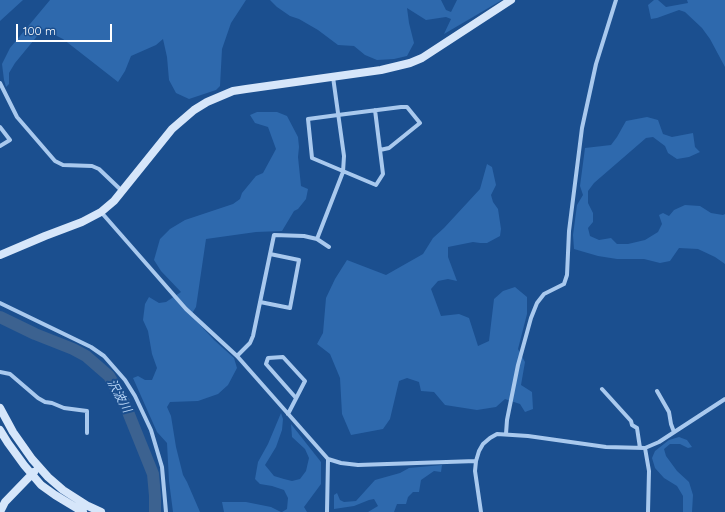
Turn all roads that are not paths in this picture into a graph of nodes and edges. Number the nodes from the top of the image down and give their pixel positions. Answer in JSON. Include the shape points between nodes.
{"nodes":[{"id":1,"x":511,"y":0,"type":"edge"},
{"id":2,"x":616,"y":0,"type":"edge"},
{"id":3,"x":333,"y":77,"type":"junction"},
{"id":4,"x":0,"y":83,"type":"edge"},
{"id":5,"x":2,"y":94,"type":"edge"},
{"id":6,"x":375,"y":110,"type":"junction"},
{"id":7,"x":338,"y":115,"type":"junction"},
{"id":8,"x":0,"y":127,"type":"edge"},
{"id":9,"x":0,"y":146,"type":"edge"},
{"id":10,"x":380,"y":150,"type":"junction"},
{"id":11,"x":343,"y":172,"type":"junction"},
{"id":12,"x":122,"y":191,"type":"junction"},
{"id":13,"x":101,"y":212,"type":"junction"},
{"id":14,"x":317,"y":239,"type":"junction"},
{"id":15,"x":330,"y":247,"type":"dead end"},
{"id":16,"x":270,"y":254,"type":"junction"},
{"id":17,"x":0,"y":255,"type":"edge"},
{"id":18,"x":260,"y":302,"type":"junction"},
{"id":19,"x":0,"y":303,"type":"edge"},
{"id":20,"x":237,"y":356,"type":"junction"},
{"id":21,"x":0,"y":372,"type":"edge"},
{"id":22,"x":602,"y":389,"type":"dead end"},
{"id":23,"x":657,"y":391,"type":"dead end"},
{"id":24,"x":296,"y":398,"type":"junction"},
{"id":25,"x":725,"y":399,"type":"edge"},
{"id":26,"x":0,"y":408,"type":"edge"},
{"id":27,"x":288,"y":414,"type":"junction"},
{"id":28,"x":0,"y":430,"type":"edge"},
{"id":29,"x":674,"y":432,"type":"junction"},
{"id":30,"x":87,"y":433,"type":"dead end"},
{"id":31,"x":506,"y":434,"type":"junction"},
{"id":32,"x":640,"y":448,"type":"junction"},
{"id":33,"x":645,"y":448,"type":"junction"},
{"id":34,"x":328,"y":459,"type":"junction"},
{"id":35,"x":476,"y":461,"type":"junction"},
{"id":36,"x":39,"y":467,"type":"junction"},
{"id":37,"x":32,"y":475,"type":"junction"},
{"id":38,"x":0,"y":512,"type":"edge"},
{"id":39,"x":83,"y":512,"type":"edge"},
{"id":40,"x":101,"y":512,"type":"edge"},
{"id":41,"x":166,"y":512,"type":"edge"},
{"id":42,"x":327,"y":512,"type":"edge"},
{"id":43,"x":481,"y":512,"type":"edge"},
{"id":44,"x":648,"y":512,"type":"edge"}],
"edges":[{"from":1,"to":3,"type":"street","via":[[422,58],[393,67]]},
{"from":2,"to":31,"type":"street","via":[[596,64],[582,128],[569,231],[568,276],[564,284],[544,294],[531,318],[518,365]]},
{"from":3,"to":7,"type":"street"},
{"from":3,"to":12,"type":"street","via":[[240,90],[207,102],[172,128]]},
{"from":4,"to":5,"type":"street"},
{"from":5,"to":12,"type":"street","via":[[17,117],[55,161],[63,165],[92,166],[100,169]]},
{"from":6,"to":7,"type":"street"},
{"from":6,"to":10,"type":"street"},
{"from":6,"to":10,"type":"street","via":[[407,107],[420,123],[389,148]]},
{"from":7,"to":11,"type":"street","via":[[344,156]]},
{"from":7,"to":11,"type":"street","via":[[308,119],[312,158]]},
{"from":8,"to":9,"type":"street","via":[[10,140]]},
{"from":10,"to":11,"type":"street","via":[[384,174],[376,185]]},
{"from":11,"to":14,"type":"street"},
{"from":12,"to":13,"type":"street"},
{"from":13,"to":17,"type":"street"},
{"from":13,"to":20,"type":"street","via":[[186,309]]},
{"from":14,"to":15,"type":"street"},
{"from":14,"to":16,"type":"street","via":[[274,235]]},
{"from":16,"to":18,"type":"street"},
{"from":16,"to":18,"type":"street","via":[[300,260],[293,294],[290,308]]},
{"from":18,"to":20,"type":"street","via":[[253,336],[250,343]]},
{"from":19,"to":41,"type":"street","via":[[91,347],[104,356],[125,380],[153,437],[162,467]]},
{"from":20,"to":27,"type":"street"},
{"from":21,"to":30,"type":"street","via":[[10,374],[45,402],[86,412]]},
{"from":22,"to":32,"type":"street","via":[[637,428]]},
{"from":23,"to":29,"type":"street","via":[[669,412]]},
{"from":24,"to":24,"type":"street","via":[[305,381],[283,357],[268,358],[266,364]]},
{"from":24,"to":27,"type":"street"},
{"from":25,"to":29,"type":"street"},
{"from":26,"to":36,"type":"street","via":[[12,432]]},
{"from":27,"to":34,"type":"street"},
{"from":28,"to":37,"type":"street"},
{"from":29,"to":33,"type":"street"},
{"from":31,"to":32,"type":"street","via":[[606,447]]},
{"from":31,"to":35,"type":"street","via":[[497,434],[483,444]]},
{"from":32,"to":33,"type":"street"},
{"from":33,"to":44,"type":"street"},
{"from":34,"to":35,"type":"street","via":[[358,465]]},
{"from":34,"to":42,"type":"street"},
{"from":35,"to":43,"type":"street"},
{"from":36,"to":37,"type":"street"},
{"from":36,"to":40,"type":"street","via":[[63,490]]},
{"from":37,"to":38,"type":"street","via":[[5,502]]},
{"from":37,"to":39,"type":"street","via":[[55,495]]}]}
